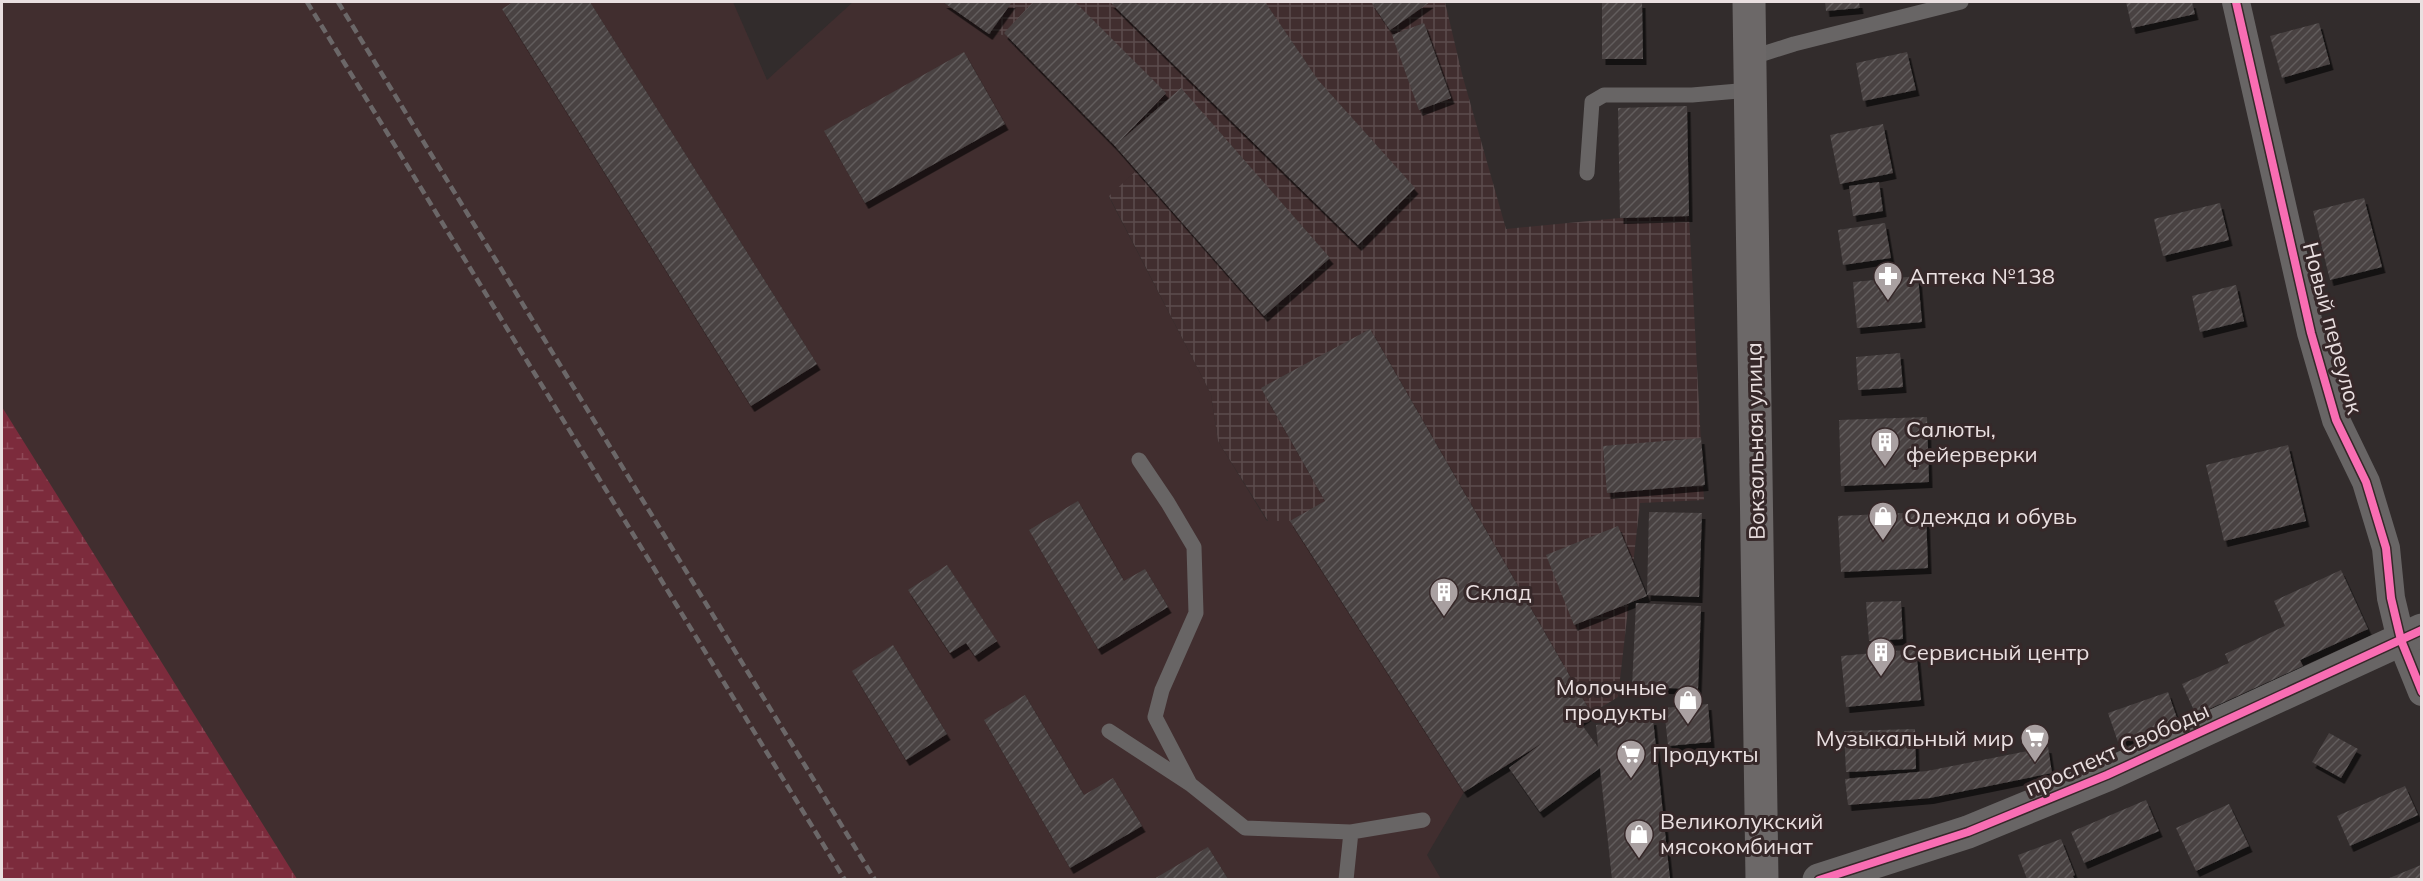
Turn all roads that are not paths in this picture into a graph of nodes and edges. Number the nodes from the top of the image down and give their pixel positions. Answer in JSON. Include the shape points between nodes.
{"nodes":[{"id":1,"x":1749,"y":2,"type":"edge"},
{"id":2,"x":1961,"y":2,"type":"edge"},
{"id":3,"x":2236,"y":2,"type":"edge"},
{"id":4,"x":1750,"y":58,"type":"junction"},
{"id":5,"x":1750,"y":90,"type":"junction"},
{"id":6,"x":1587,"y":173,"type":"dead end"},
{"id":7,"x":1139,"y":460,"type":"dead end"},
{"id":8,"x":2411,"y":635,"type":"edge"},
{"id":9,"x":2421,"y":692,"type":"edge"},
{"id":10,"x":1109,"y":731,"type":"dead end"},
{"id":11,"x":1190,"y":784,"type":"junction"},
{"id":12,"x":1423,"y":820,"type":"dead end"},
{"id":13,"x":1351,"y":832,"type":"junction"},
{"id":14,"x":1346,"y":879,"type":"edge"},
{"id":15,"x":1762,"y":879,"type":"edge"},
{"id":16,"x":1820,"y":879,"type":"edge"}],
"edges":[{"from":1,"to":4,"type":"main road","name":"Вокзальная улица"},
{"from":2,"to":4,"type":"lane"},
{"from":3,"to":8,"type":"street","name":"Новый переулок","via":[[2311,333],[2336,420],[2366,482],[2386,548],[2391,598]]},
{"from":4,"to":5,"type":"main road","name":"Вокзальная улица"},
{"from":5,"to":6,"type":"lane","via":[[1692,95],[1604,95],[1592,102]]},
{"from":5,"to":15,"type":"main road","name":"Вокзальная улица"},
{"from":7,"to":11,"type":"lane","via":[[1194,547],[1196,613],[1162,690],[1155,717]]},
{"from":8,"to":9,"type":"street","name":"Новый переулок"},
{"from":8,"to":16,"type":"street","name":"проспект Свободы","via":[[2085,784],[1968,832]]},
{"from":10,"to":11,"type":"lane"},
{"from":11,"to":13,"type":"lane","via":[[1245,828]]},
{"from":12,"to":13,"type":"lane"},
{"from":13,"to":14,"type":"lane"}]}
